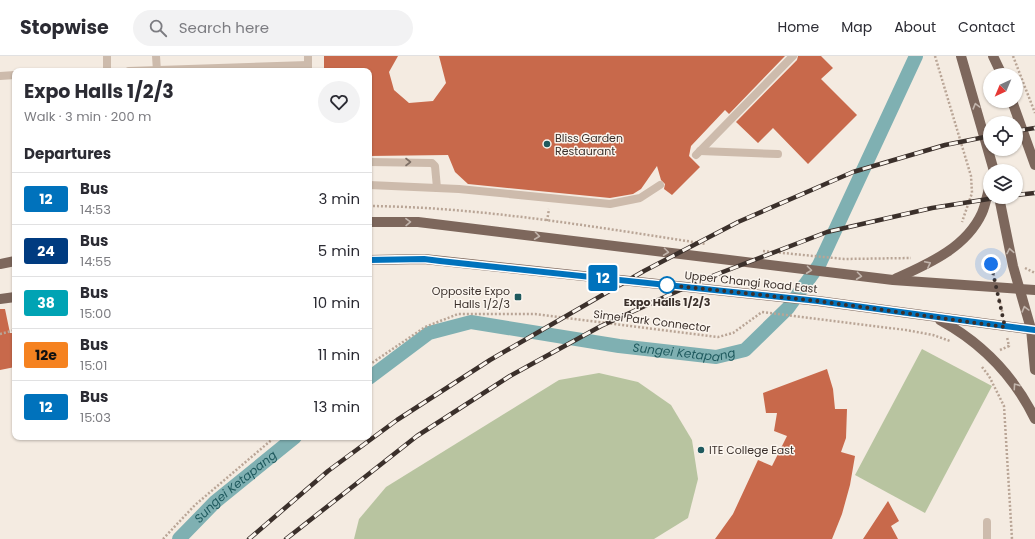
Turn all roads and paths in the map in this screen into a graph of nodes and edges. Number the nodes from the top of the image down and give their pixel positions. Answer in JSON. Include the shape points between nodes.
{"nodes":[{"id":1,"x":107,"y":56,"type":"edge"},
{"id":2,"x":156,"y":56,"type":"edge"},
{"id":3,"x":308,"y":56,"type":"edge"},
{"id":4,"x":793,"y":56,"type":"edge"},
{"id":5,"x":936,"y":56,"type":"edge"},
{"id":6,"x":993,"y":56,"type":"edge"},
{"id":7,"x":1013,"y":56,"type":"edge"},
{"id":8,"x":961,"y":57,"type":"edge"},
{"id":9,"x":108,"y":68,"type":"edge"},
{"id":10,"x":157,"y":68,"type":"edge"},
{"id":11,"x":308,"y":68,"type":"edge"},
{"id":12,"x":999,"y":68,"type":"edge"},
{"id":13,"x":12,"y":75,"type":"edge"},
{"id":14,"x":0,"y":76,"type":"edge"},
{"id":15,"x":1015,"y":108,"type":"edge"},
{"id":16,"x":1035,"y":113,"type":"edge"},
{"id":17,"x":778,"y":154,"type":"dead end"},
{"id":18,"x":372,"y":162,"type":"edge"},
{"id":19,"x":992,"y":164,"type":"edge"},
{"id":20,"x":1035,"y":165,"type":"edge"},
{"id":21,"x":372,"y":185,"type":"edge"},
{"id":22,"x":660,"y":185,"type":"dead end"},
{"id":23,"x":437,"y":188,"type":"junction"},
{"id":24,"x":985,"y":204,"type":"edge"},
{"id":25,"x":1001,"y":204,"type":"edge"},
{"id":26,"x":549,"y":205,"type":"dead end"},
{"id":27,"x":372,"y":206,"type":"edge"},
{"id":28,"x":372,"y":221,"type":"edge"},
{"id":29,"x":547,"y":221,"type":"junction"},
{"id":30,"x":960,"y":225,"type":"dead end"},
{"id":31,"x":710,"y":244,"type":"dead end"},
{"id":32,"x":756,"y":250,"type":"dead end"},
{"id":33,"x":916,"y":258,"type":"dead end"},
{"id":34,"x":372,"y":260,"type":"edge"},
{"id":35,"x":12,"y":262,"type":"edge"},
{"id":36,"x":0,"y":264,"type":"edge"},
{"id":37,"x":1013,"y":266,"type":"junction"},
{"id":38,"x":1035,"y":273,"type":"edge"},
{"id":39,"x":893,"y":280,"type":"junction"},
{"id":40,"x":997,"y":287,"type":"junction"},
{"id":41,"x":1020,"y":289,"type":"junction"},
{"id":42,"x":1035,"y":290,"type":"edge"},
{"id":43,"x":12,"y":297,"type":"edge"},
{"id":44,"x":0,"y":299,"type":"edge"},
{"id":45,"x":935,"y":317,"type":"junction"},
{"id":46,"x":1005,"y":327,"type":"junction"},
{"id":47,"x":1033,"y":329,"type":"edge"},
{"id":48,"x":12,"y":331,"type":"edge"},
{"id":49,"x":0,"y":334,"type":"edge"},
{"id":50,"x":951,"y":341,"type":"dead end"},
{"id":51,"x":991,"y":357,"type":"junction"},
{"id":52,"x":372,"y":364,"type":"edge"},
{"id":53,"x":1035,"y":370,"type":"edge"},
{"id":54,"x":1035,"y":419,"type":"edge"},
{"id":55,"x":271,"y":440,"type":"edge"},
{"id":56,"x":986,"y":522,"type":"dead end"},
{"id":57,"x":163,"y":539,"type":"edge"},
{"id":58,"x":987,"y":539,"type":"edge"},
{"id":59,"x":1012,"y":539,"type":"edge"}],
"edges":[{"from":1,"to":9,"type":"lane"},
{"from":2,"to":10,"type":"lane"},
{"from":3,"to":11,"type":"lane"},
{"from":4,"to":17,"type":"lane","via":[[698,153]]},
{"from":5,"to":30,"type":"path","via":[[971,176],[972,193]]},
{"from":6,"to":12,"type":"main road"},
{"from":7,"to":16,"type":"path"},
{"from":19,"to":8,"type":"main road","one_way":true},
{"from":13,"to":14,"type":"lane"},
{"from":15,"to":20,"type":"main road"},
{"from":18,"to":23,"type":"lane","one_way":true,"via":[[432,163],[435,166]]},
{"from":21,"to":23,"type":"lane"},
{"from":22,"to":23,"type":"lane","via":[[640,198],[610,204]]},
{"from":39,"to":24,"type":"main road","one_way":true,"via":[[949,251],[970,232]]},
{"from":37,"to":25,"type":"main road","one_way":true},
{"from":26,"to":29,"type":"path"},
{"from":27,"to":29,"type":"path","via":[[418,206]]},
{"from":28,"to":39,"type":"main road","name":"Upper Changi Road East","one_way":true,"via":[[418,222]]},
{"from":29,"to":31,"type":"path"},
{"from":32,"to":33,"type":"path","via":[[844,259]]},
{"from":34,"to":45,"type":"main road","name":"Upper Changi Road East","via":[[424,259],[818,301]]},
{"from":35,"to":36,"type":"main road"},
{"from":37,"to":38,"type":"path","via":[[1022,266]]},
{"from":37,"to":40,"type":"path","via":[[991,264]]},
{"from":37,"to":41,"type":"main road"},
{"from":39,"to":40,"type":"main road","name":"Upper Changi Road East"},
{"from":40,"to":41,"type":"main road","name":"Upper Changi Road East"},
{"from":40,"to":46,"type":"path"},
{"from":41,"to":42,"type":"main road","name":"Upper Changi Road East"},
{"from":47,"to":41,"type":"main road","one_way":true},
{"from":43,"to":44,"type":"main road"},
{"from":45,"to":46,"type":"main road","name":"Upper Changi Road East"},
{"from":45,"to":51,"type":"main road","via":[[961,331]]},
{"from":46,"to":47,"type":"main road","name":"Upper Changi Road East"},
{"from":46,"to":51,"type":"path","via":[[1009,346]]},
{"from":47,"to":53,"type":"main road"},
{"from":48,"to":49,"type":"path"},
{"from":50,"to":52,"type":"path","name":"Simei Park Connector","via":[[933,335],[762,312],[733,333],[718,337],[535,314],[458,314],[425,326]]},
{"from":54,"to":51,"type":"main road","one_way":true,"via":[[1016,385]]},
{"from":51,"to":59,"type":"path","via":[[981,366],[1004,406]]},
{"from":55,"to":57,"type":"path","via":[[195,505]]},
{"from":56,"to":58,"type":"lane"}]}
